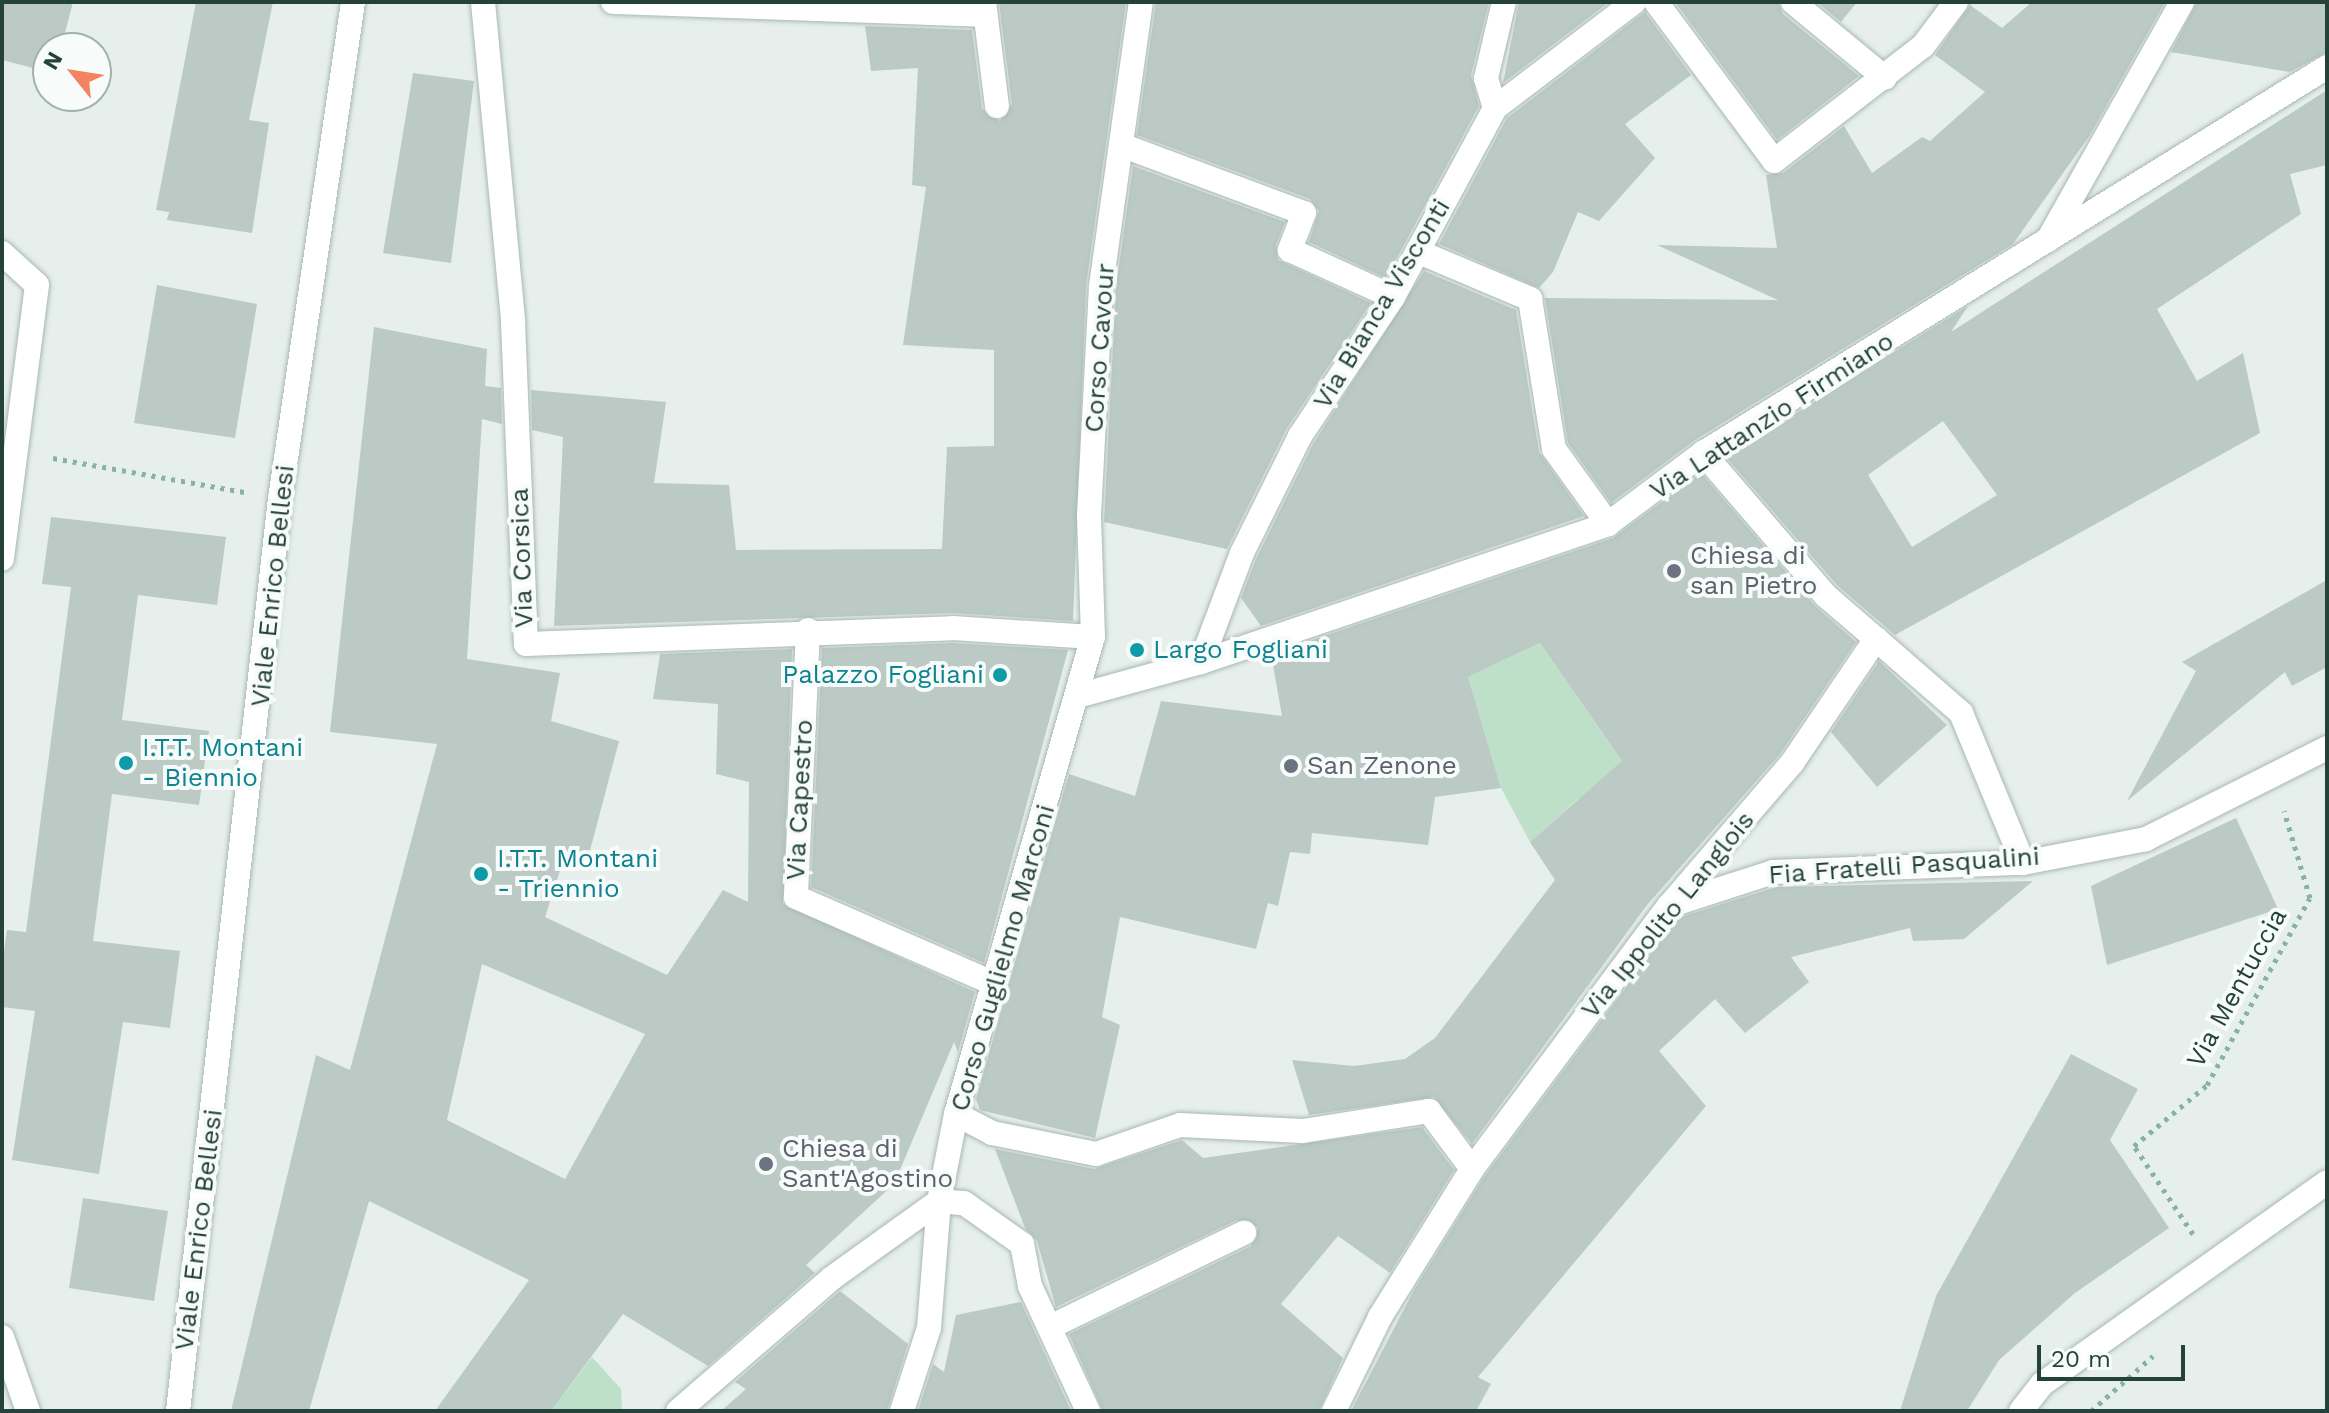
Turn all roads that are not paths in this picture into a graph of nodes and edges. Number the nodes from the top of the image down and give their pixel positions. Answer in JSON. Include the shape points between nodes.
{"nodes":[{"id":1,"x":353,"y":2,"type":"edge"},
{"id":2,"x":483,"y":2,"type":"edge"},
{"id":3,"x":613,"y":2,"type":"edge"},
{"id":4,"x":1141,"y":2,"type":"edge"},
{"id":5,"x":1504,"y":2,"type":"edge"},
{"id":6,"x":1634,"y":2,"type":"edge"},
{"id":7,"x":1656,"y":2,"type":"edge"},
{"id":8,"x":1793,"y":2,"type":"edge"},
{"id":9,"x":1956,"y":2,"type":"edge"},
{"id":10,"x":2182,"y":2,"type":"edge"},
{"id":11,"x":984,"y":8,"type":"edge"},
{"id":12,"x":2326,"y":68,"type":"edge"},
{"id":13,"x":1885,"y":78,"type":"junction"},
{"id":14,"x":997,"y":106,"type":"dead end"},
{"id":15,"x":1495,"y":108,"type":"junction"},
{"id":16,"x":1121,"y":145,"type":"junction"},
{"id":17,"x":2046,"y":245,"type":"junction"},
{"id":18,"x":1419,"y":252,"type":"junction"},
{"id":19,"x":2,"y":253,"type":"edge"},
{"id":20,"x":1393,"y":297,"type":"junction"},
{"id":21,"x":1703,"y":453,"type":"junction"},
{"id":22,"x":1608,"y":524,"type":"junction"},
{"id":23,"x":2,"y":559,"type":"edge"},
{"id":24,"x":808,"y":630,"type":"junction"},
{"id":25,"x":1093,"y":637,"type":"junction"},
{"id":26,"x":1876,"y":639,"type":"junction"},
{"id":27,"x":1201,"y":662,"type":"junction"},
{"id":28,"x":1081,"y":695,"type":"junction"},
{"id":29,"x":2327,"y":748,"type":"edge"},
{"id":30,"x":2023,"y":863,"type":"junction"},
{"id":31,"x":1669,"y":906,"type":"junction"},
{"id":32,"x":995,"y":984,"type":"junction"},
{"id":33,"x":956,"y":1114,"type":"junction"},
{"id":34,"x":1472,"y":1169,"type":"junction"},
{"id":35,"x":2327,"y":1182,"type":"edge"},
{"id":36,"x":939,"y":1201,"type":"junction"},
{"id":37,"x":1244,"y":1233,"type":"dead end"},
{"id":38,"x":1050,"y":1327,"type":"junction"},
{"id":39,"x":2,"y":1337,"type":"edge"},
{"id":40,"x":28,"y":1411,"type":"edge"},
{"id":41,"x":178,"y":1411,"type":"edge"},
{"id":42,"x":678,"y":1411,"type":"edge"},
{"id":43,"x":902,"y":1411,"type":"edge"},
{"id":44,"x":1088,"y":1411,"type":"edge"},
{"id":45,"x":1334,"y":1411,"type":"edge"},
{"id":46,"x":2021,"y":1411,"type":"edge"}],
"edges":[{"from":1,"to":41,"type":"street","name":"Viale Enrico Bellesi","via":[[280,499]]},
{"from":2,"to":24,"type":"street","name":"Via Corsica","via":[[513,322],[526,644]]},
{"from":3,"to":11,"type":"street"},
{"from":4,"to":16,"type":"street","name":"Corso Cavour"},
{"from":5,"to":15,"type":"street","via":[[1486,78]]},
{"from":6,"to":15,"type":"street","name":"Via Bianca Visconti"},
{"from":7,"to":13,"type":"street","via":[[1774,161]]},
{"from":8,"to":13,"type":"street"},
{"from":9,"to":13,"type":"street","via":[[1923,46]]},
{"from":10,"to":17,"type":"street"},
{"from":11,"to":14,"type":"street"},
{"from":12,"to":17,"type":"street","name":"Via Lattanzio Firmiano"},
{"from":15,"to":18,"type":"street","name":"Via Bianca Visconti"},
{"from":16,"to":20,"type":"street","via":[[1304,213],[1290,250]]},
{"from":16,"to":25,"type":"street","name":"Corso Cavour","via":[[1101,286],[1089,515]]},
{"from":17,"to":21,"type":"street","name":"Via Lattanzio Firmiano"},
{"from":18,"to":20,"type":"street","name":"Via Bianca Visconti"},
{"from":18,"to":22,"type":"street","via":[[1530,299],[1554,449]]},
{"from":19,"to":23,"type":"street","via":[[37,285]]},
{"from":20,"to":27,"type":"street","name":"Via Bianca Visconti","via":[[1300,436],[1242,553]]},
{"from":21,"to":22,"type":"street","name":"Via Lattanzio Firmiano"},
{"from":21,"to":26,"type":"street","via":[[1826,596]]},
{"from":22,"to":27,"type":"street","name":"Via Lattanzio Firmiano"},
{"from":24,"to":25,"type":"street","name":"Via Corsica","via":[[953,628]]},
{"from":24,"to":32,"type":"street","name":"Via Capestro","via":[[796,897]]},
{"from":25,"to":28,"type":"street","name":"Corso Cavour"},
{"from":26,"to":30,"type":"street","via":[[1961,713]]},
{"from":26,"to":31,"type":"street","name":"Via Ippolito Langlois","via":[[1792,763]]},
{"from":27,"to":28,"type":"street","name":"Via Lattanzio Firmiano"},
{"from":28,"to":32,"type":"street","name":"Corso Guglielmo Marconi"},
{"from":29,"to":30,"type":"street","name":"Fia Fratelli Pasqualini","via":[[2146,839]]},
{"from":30,"to":31,"type":"street","name":"Fia Fratelli Pasqualini","via":[[1773,872]]},
{"from":31,"to":34,"type":"street","name":"Via Ippolito Langlois"},
{"from":32,"to":33,"type":"street","name":"Corso Guglielmo Marconi"},
{"from":33,"to":34,"type":"street","via":[[992,1133],[1096,1154],[1180,1125],[1303,1131],[1429,1111]]},
{"from":33,"to":36,"type":"street","name":"Corso Guglielmo Marconi"},
{"from":34,"to":45,"type":"street","name":"Via Ippolito Langlois","via":[[1380,1317]]},
{"from":35,"to":46,"type":"street","via":[[2042,1384]]},
{"from":36,"to":38,"type":"street","via":[[964,1203],[1022,1244],[1030,1286]]},
{"from":36,"to":42,"type":"street","via":[[832,1278]]},
{"from":36,"to":43,"type":"street","name":"Corso Guglielmo Marconi","via":[[929,1328]]},
{"from":37,"to":38,"type":"street"},
{"from":38,"to":44,"type":"street"},
{"from":39,"to":40,"type":"street"}]}
